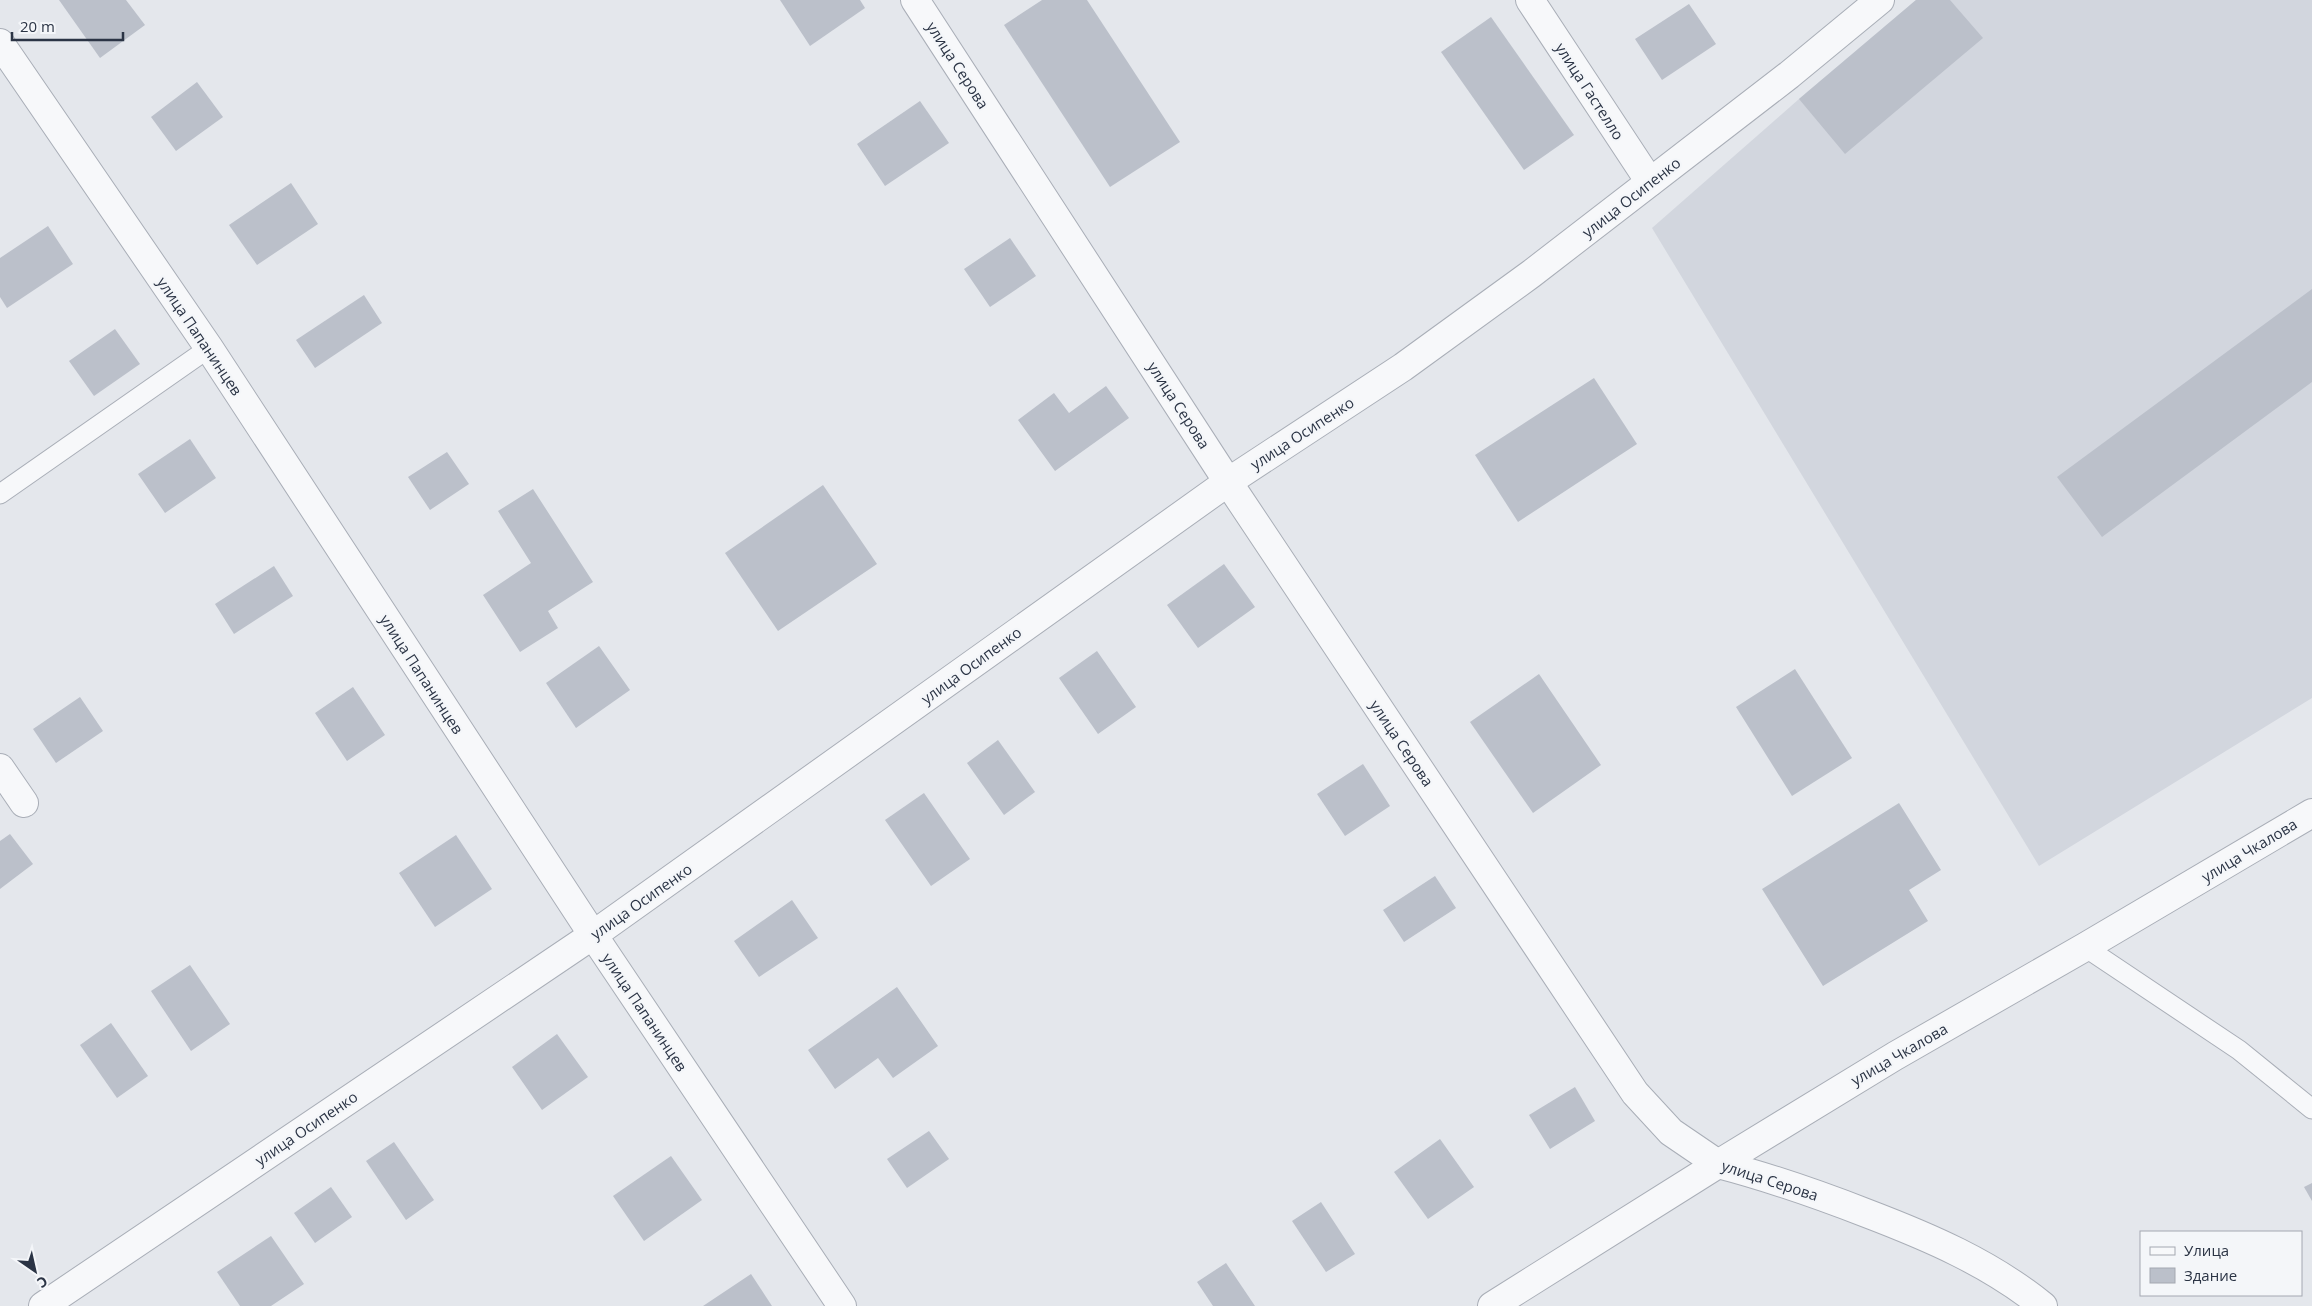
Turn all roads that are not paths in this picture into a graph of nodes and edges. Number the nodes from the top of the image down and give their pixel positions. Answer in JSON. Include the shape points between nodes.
{"nodes":[{"id":1,"x":915,"y":0,"type":"edge"},
{"id":2,"x":1530,"y":0,"type":"edge"},
{"id":3,"x":1880,"y":0,"type":"edge"},
{"id":4,"x":0,"y":43,"type":"edge"},
{"id":5,"x":1650,"y":182,"type":"junction"},
{"id":6,"x":209,"y":348,"type":"junction"},
{"id":7,"x":1228,"y":482,"type":"junction"},
{"id":8,"x":0,"y":494,"type":"edge"},
{"id":9,"x":0,"y":768,"type":"edge"},
{"id":10,"x":24,"y":803,"type":"dead end"},
{"id":11,"x":2312,"y":813,"type":"edge"},
{"id":12,"x":593,"y":935,"type":"junction"},
{"id":13,"x":2085,"y":947,"type":"junction"},
{"id":14,"x":2312,"y":1109,"type":"edge"},
{"id":15,"x":1718,"y":1164,"type":"junction"},
{"id":16,"x":43,"y":1306,"type":"edge"},
{"id":17,"x":842,"y":1306,"type":"edge"},
{"id":18,"x":1492,"y":1306,"type":"edge"},
{"id":19,"x":2043,"y":1306,"type":"edge"}],
"edges":[{"from":1,"to":7,"type":"street","name":"улица Серова"},
{"from":2,"to":5,"type":"street","name":"улица Гастелло"},
{"from":3,"to":5,"type":"street","name":"улица Осипенко"},
{"from":4,"to":6,"type":"street","name":"улица Папанинцев"},
{"from":5,"to":7,"type":"street","name":"улица Осипенко","via":[[1403,367]]},
{"from":6,"to":8,"type":"lane"},
{"from":6,"to":12,"type":"street","name":"улица Папанинцев"},
{"from":7,"to":12,"type":"street","name":"улица Осипенко"},
{"from":7,"to":15,"type":"street","name":"улица Серова","via":[[1635,1093],[1671,1132]]},
{"from":9,"to":10,"type":"street"},
{"from":11,"to":13,"type":"street","name":"улица Чкалова"},
{"from":12,"to":16,"type":"street","name":"улица Осипенко"},
{"from":12,"to":17,"type":"street","name":"улица Папанинцев"},
{"from":13,"to":14,"type":"lane","via":[[2238,1050]]},
{"from":13,"to":15,"type":"street","name":"улица Чкалова","via":[[1895,1056]]},
{"from":15,"to":18,"type":"street","name":"улица Чкалова"},
{"from":15,"to":19,"type":"street","name":"улица Серова","via":[[1807,1190],[1924,1235],[1969,1257]]}]}
